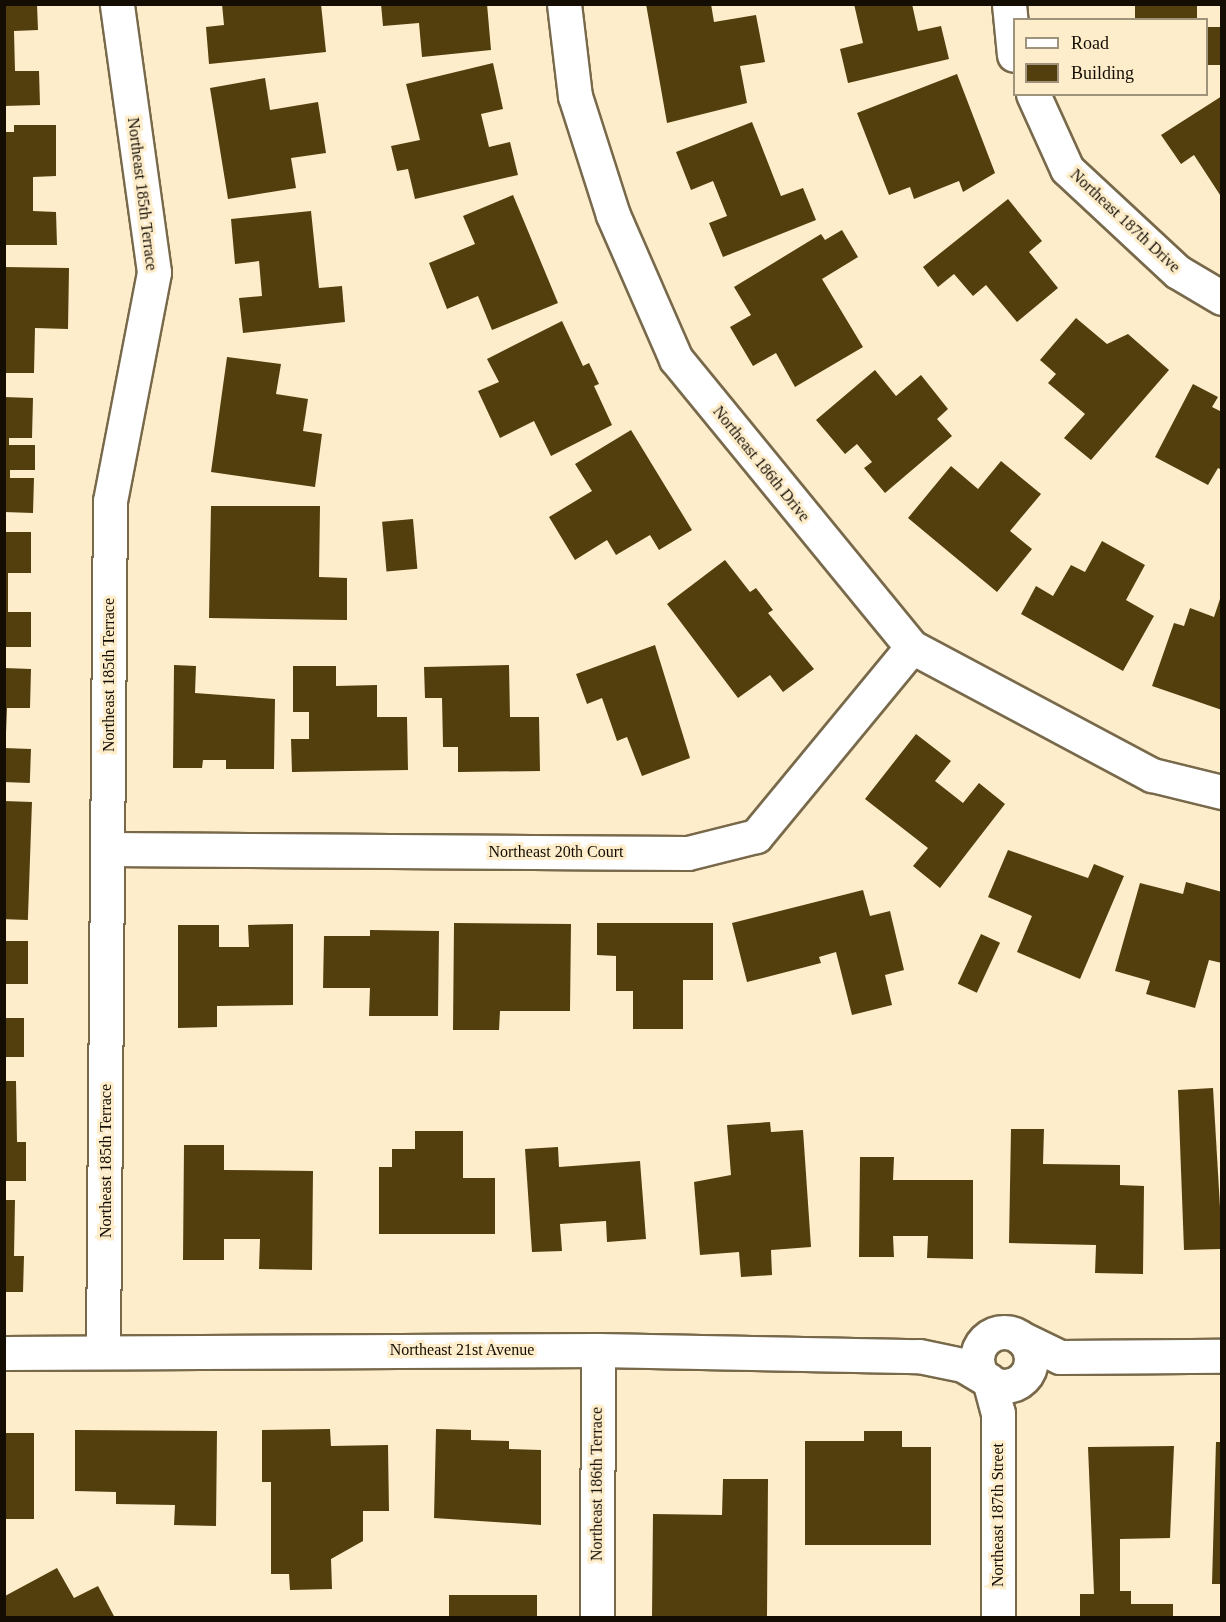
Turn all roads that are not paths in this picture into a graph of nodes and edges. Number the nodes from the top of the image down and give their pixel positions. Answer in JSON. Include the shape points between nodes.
{"nodes":[{"id":1,"x":117,"y":4,"type":"edge"},
{"id":2,"x":564,"y":4,"type":"edge"},
{"id":3,"x":1010,"y":4,"type":"edge"},
{"id":4,"x":1013,"y":42,"type":"edge"},
{"id":5,"x":1034,"y":96,"type":"edge"},
{"id":6,"x":1221,"y":298,"type":"edge"},
{"id":7,"x":912,"y":647,"type":"junction"},
{"id":8,"x":1221,"y":792,"type":"edge"},
{"id":9,"x":108,"y":849,"type":"junction"},
{"id":10,"x":988,"y":1338,"type":"junction"},
{"id":11,"x":1021,"y":1338,"type":"junction"},
{"id":12,"x":598,"y":1350,"type":"junction"},
{"id":13,"x":103,"y":1352,"type":"junction"},
{"id":14,"x":4,"y":1353,"type":"edge"},
{"id":15,"x":919,"y":1356,"type":"junction"},
{"id":16,"x":1221,"y":1356,"type":"edge"},
{"id":17,"x":1060,"y":1357,"type":"junction"},
{"id":18,"x":1004,"y":1379,"type":"junction"},
{"id":19,"x":597,"y":1617,"type":"edge"},
{"id":20,"x":998,"y":1617,"type":"edge"}],
"edges":[{"from":1,"to":9,"type":"street","name":"Northeast 185th Terrace","via":[[154,273],[110,501]]},
{"from":2,"to":7,"type":"street","name":"Northeast 186th Drive","via":[[578,107],[613,215],[676,359]]},
{"from":3,"to":4,"type":"street"},
{"from":5,"to":6,"type":"street","name":"Northeast 187th Drive","via":[[1067,169],[1178,272]]},
{"from":7,"to":8,"type":"street","name":"Northeast 186th Drive","via":[[1152,775]]},
{"from":7,"to":9,"type":"street","name":"Northeast 20th Court","via":[[756,836],[688,853]]},
{"from":9,"to":13,"type":"street","name":"Northeast 185th Terrace"},
{"from":10,"to":11,"type":"street","via":[[1005,1332]]},
{"from":10,"to":15,"type":"street","name":"Northeast 21st Avenue"},
{"from":10,"to":18,"type":"street","via":[[978,1353]]},
{"from":11,"to":17,"type":"street"},
{"from":11,"to":18,"type":"street","via":[[1031,1361]]},
{"from":12,"to":13,"type":"street","name":"Northeast 21st Avenue"},
{"from":12,"to":15,"type":"street","name":"Northeast 21st Avenue"},
{"from":12,"to":19,"type":"street","name":"Northeast 186th Terrace"},
{"from":13,"to":14,"type":"street","name":"Northeast 21st Avenue"},
{"from":15,"to":18,"type":"street","name":"Northeast 21st Avenue"},
{"from":16,"to":17,"type":"street"},
{"from":17,"to":18,"type":"street"},
{"from":18,"to":20,"type":"street","name":"Northeast 187th Street","via":[[998,1413]]}]}
